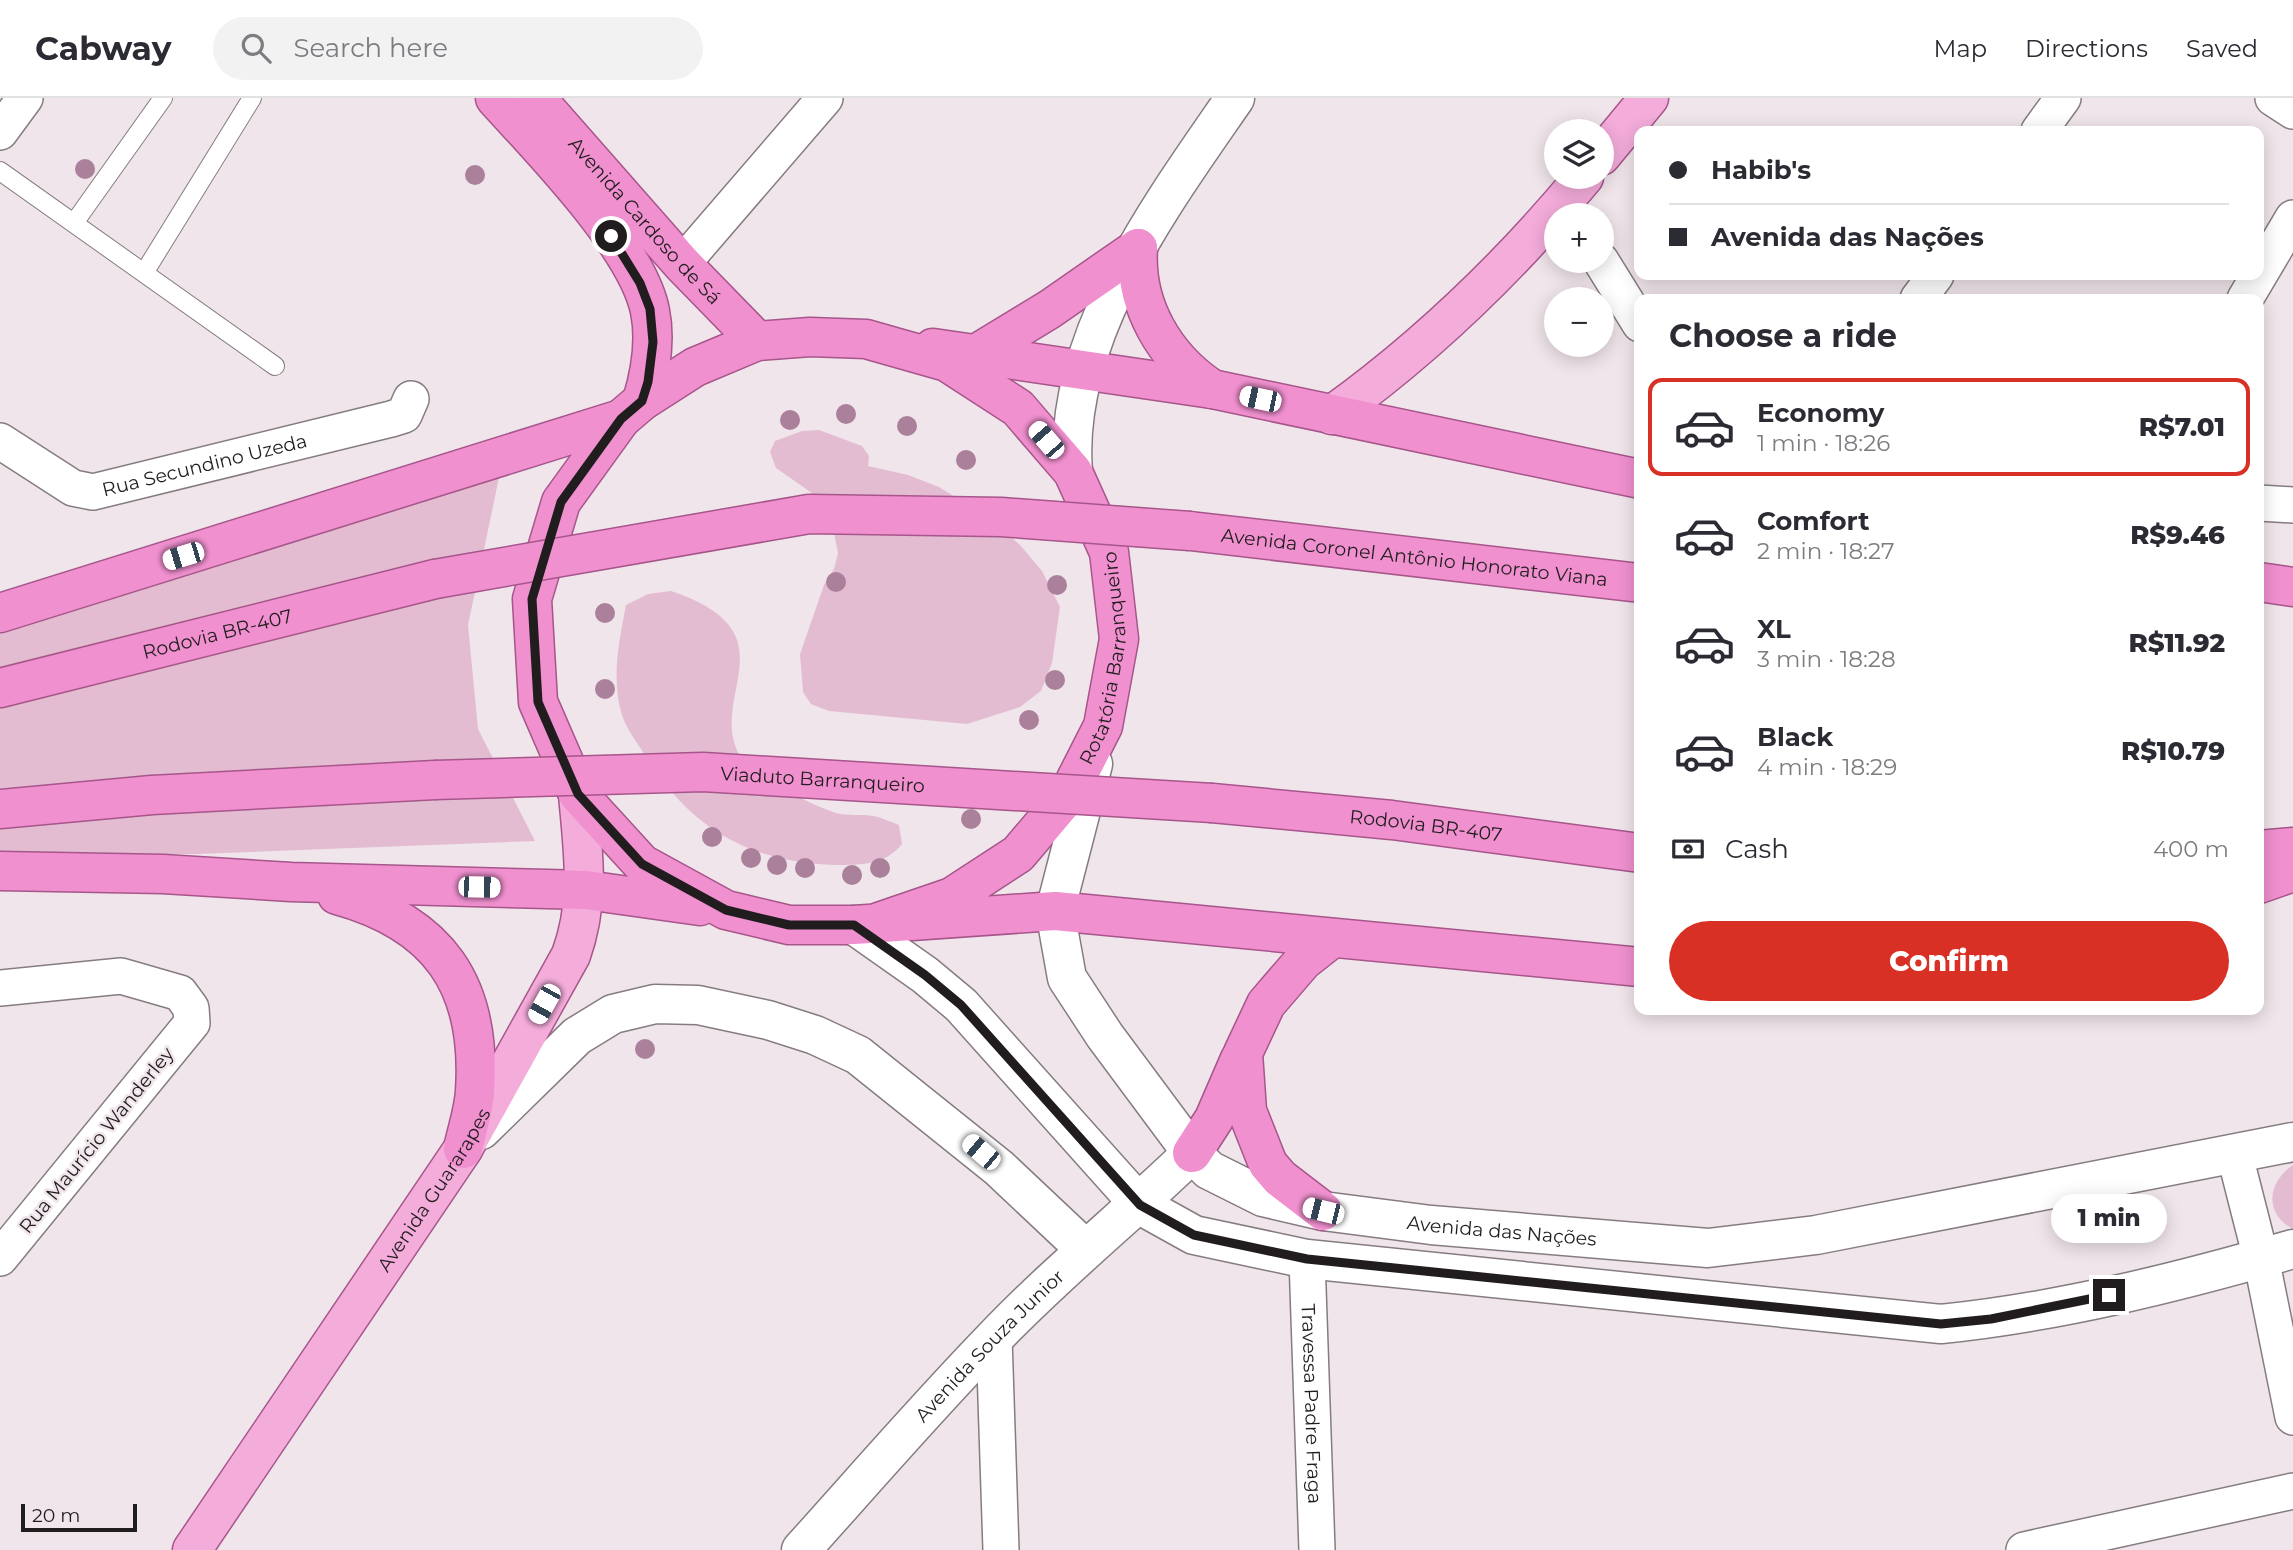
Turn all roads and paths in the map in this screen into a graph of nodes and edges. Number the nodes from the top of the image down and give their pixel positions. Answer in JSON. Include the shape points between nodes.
{"nodes":[{"id":1,"x":25,"y":98,"type":"edge"},
{"id":2,"x":163,"y":98,"type":"edge"},
{"id":3,"x":252,"y":98,"type":"edge"},
{"id":4,"x":495,"y":98,"type":"edge"},
{"id":5,"x":536,"y":98,"type":"edge"},
{"id":6,"x":825,"y":98,"type":"edge"},
{"id":7,"x":1235,"y":98,"type":"edge"},
{"id":8,"x":1649,"y":98,"type":"edge"},
{"id":9,"x":2063,"y":98,"type":"edge"},
{"id":10,"x":2273,"y":98,"type":"edge"},
{"id":11,"x":2293,"y":111,"type":"edge"},
{"id":12,"x":2043,"y":126,"type":"edge"},
{"id":13,"x":0,"y":132,"type":"edge"},
{"id":14,"x":1614,"y":140,"type":"edge"},
{"id":15,"x":0,"y":171,"type":"edge"},
{"id":16,"x":1574,"y":198,"type":"edge"},
{"id":17,"x":2293,"y":218,"type":"edge"},
{"id":18,"x":74,"y":223,"type":"junction"},
{"id":19,"x":1138,"y":248,"type":"junction"},
{"id":20,"x":682,"y":264,"type":"junction"},
{"id":21,"x":2264,"y":267,"type":"edge"},
{"id":22,"x":144,"y":273,"type":"junction"},
{"id":23,"x":1608,"y":273,"type":"edge"},
{"id":24,"x":1634,"y":314,"type":"edge"},
{"id":25,"x":866,"y":339,"type":"junction"},
{"id":26,"x":757,"y":341,"type":"junction"},
{"id":27,"x":976,"y":354,"type":"junction"},
{"id":28,"x":275,"y":366,"type":"dead end"},
{"id":29,"x":1084,"y":371,"type":"junction"},
{"id":30,"x":1212,"y":389,"type":"junction"},
{"id":31,"x":411,"y":399,"type":"dead end"},
{"id":32,"x":632,"y":410,"type":"junction"},
{"id":33,"x":1332,"y":415,"type":"junction"},
{"id":34,"x":0,"y":441,"type":"edge"},
{"id":35,"x":1073,"y":472,"type":"junction"},
{"id":36,"x":1634,"y":478,"type":"edge"},
{"id":37,"x":2264,"y":503,"type":"edge"},
{"id":38,"x":2293,"y":505,"type":"edge"},
{"id":39,"x":435,"y":579,"type":"joint"},
{"id":40,"x":1634,"y":582,"type":"edge"},
{"id":41,"x":2264,"y":583,"type":"edge"},
{"id":42,"x":2293,"y":587,"type":"edge"},
{"id":43,"x":2293,"y":608,"type":"edge"},
{"id":44,"x":2264,"y":609,"type":"edge"},
{"id":45,"x":0,"y":613,"type":"edge"},
{"id":46,"x":0,"y":688,"type":"edge"},
{"id":47,"x":1103,"y":726,"type":"junction"},
{"id":48,"x":578,"y":794,"type":"junction"},
{"id":49,"x":1212,"y":803,"type":"joint"},
{"id":50,"x":0,"y":809,"type":"edge"},
{"id":51,"x":2293,"y":848,"type":"edge"},
{"id":52,"x":2264,"y":850,"type":"edge"},
{"id":53,"x":1634,"y":852,"type":"edge"},
{"id":54,"x":0,"y":872,"type":"edge"},
{"id":55,"x":2293,"y":872,"type":"edge"},
{"id":56,"x":291,"y":882,"type":"junction"},
{"id":57,"x":2264,"y":882,"type":"edge"},
{"id":58,"x":586,"y":890,"type":"junction"},
{"id":59,"x":726,"y":910,"type":"junction"},
{"id":60,"x":1055,"y":911,"type":"junction"},
{"id":61,"x":866,"y":923,"type":"junction"},
{"id":62,"x":1331,"y":939,"type":"junction"},
{"id":63,"x":1634,"y":966,"type":"edge"},
{"id":64,"x":0,"y":988,"type":"edge"},
{"id":65,"x":1243,"y":1053,"type":"junction"},
{"id":66,"x":2293,"y":1142,"type":"edge"},
{"id":67,"x":463,"y":1149,"type":"junction"},
{"id":68,"x":1192,"y":1153,"type":"junction"},
{"id":69,"x":2235,"y":1156,"type":"junction"},
{"id":70,"x":1140,"y":1205,"type":"junction"},
{"id":71,"x":1323,"y":1211,"type":"junction"},
{"id":72,"x":1708,"y":1248,"type":"junction"},
{"id":73,"x":1085,"y":1249,"type":"junction"},
{"id":74,"x":2277,"y":1254,"type":"edge"},
{"id":75,"x":0,"y":1258,"type":"edge"},
{"id":76,"x":1307,"y":1259,"type":"junction"},
{"id":77,"x":1699,"y":1299,"type":"junction"},
{"id":78,"x":994,"y":1338,"type":"junction"},
{"id":79,"x":2293,"y":1417,"type":"edge"},
{"id":80,"x":2293,"y":1491,"type":"edge"},
{"id":81,"x":192,"y":1550,"type":"edge"},
{"id":82,"x":801,"y":1550,"type":"edge"},
{"id":83,"x":1001,"y":1550,"type":"edge"},
{"id":84,"x":1317,"y":1550,"type":"edge"},
{"id":85,"x":2024,"y":1550,"type":"edge"}],
"edges":[{"from":1,"to":13,"type":"street"},
{"from":2,"to":18,"type":"lane"},
{"from":3,"to":22,"type":"lane"},
{"from":4,"to":32,"type":"highway","name":"Avenida Cardoso de Sá","via":[[575,188],[640,283],[650,309],[653,342]]},
{"from":5,"to":20,"type":"highway","name":"Avenida Cardoso de Sá"},
{"from":6,"to":20,"type":"street"},
{"from":7,"to":19,"type":"main road"},
{"from":8,"to":14,"type":"main road"},
{"from":9,"to":12,"type":"street"},
{"from":10,"to":11,"type":"street"},
{"from":15,"to":18,"type":"lane"},
{"from":16,"to":33,"type":"main road","via":[[1391,373]]},
{"from":17,"to":21,"type":"street"},
{"from":18,"to":22,"type":"lane"},
{"from":19,"to":27,"type":"highway"},
{"from":19,"to":29,"type":"main road","via":[[1093,340]]},
{"from":19,"to":30,"type":"highway","via":[[1140,292],[1158,334],[1181,365]]},
{"from":20,"to":26,"type":"highway","name":"Avenida Cardoso de Sá"},
{"from":22,"to":28,"type":"lane"},
{"from":23,"to":24,"type":"street"},
{"from":25,"to":26,"type":"highway","name":"Rotatória Barranqueiro"},
{"from":25,"to":27,"type":"highway"},
{"from":25,"to":35,"type":"highway","name":"Rotatória Barranqueiro","via":[[947,362],[1018,408]]},
{"from":26,"to":32,"type":"highway","name":"Rotatória Barranqueiro","via":[[695,366]]},
{"from":27,"to":29,"type":"highway"},
{"from":29,"to":30,"type":"highway"},
{"from":29,"to":35,"type":"main road","via":[[1074,425]]},
{"from":30,"to":33,"type":"highway"},
{"from":31,"to":34,"type":"street","name":"Rua Secundino Uzeda","via":[[404,415],[391,419],[93,492],[73,488]]},
{"from":32,"to":45,"type":"highway"},
{"from":32,"to":48,"type":"highway","name":"Rotatória Barranqueiro","via":[[561,502],[532,599],[538,702]]},
{"from":33,"to":36,"type":"highway"},
{"from":35,"to":47,"type":"highway","name":"Rotatória Barranqueiro","via":[[1109,552],[1118,639]]},
{"from":37,"to":38,"type":"street"},
{"from":39,"to":40,"type":"highway","name":"Avenida Coronel Antônio Honorato Viana","bridge":true,"via":[[809,514],[1001,517],[1190,531]]},
{"from":39,"to":46,"type":"highway","name":"Rodovia BR-407"},
{"from":41,"to":42,"type":"highway"},
{"from":43,"to":44,"type":"highway"},
{"from":47,"to":60,"type":"main road","name":"Avenida das Nações"},
{"from":47,"to":61,"type":"highway","name":"Rotatória Barranqueiro","via":[[1068,795],[1018,854],[952,897]]},
{"from":48,"to":58,"type":"main road","name":"Avenida Guararapes"},
{"from":48,"to":59,"type":"highway","name":"Rotatória Barranqueiro","via":[[642,864]]},
{"from":49,"to":50,"type":"highway","name":"Viaduto Barranqueiro","bridge":true,"via":[[702,772],[435,779],[152,795]]},
{"from":49,"to":53,"type":"highway","name":"Rodovia BR-407","via":[[1392,820]]},
{"from":51,"to":52,"type":"highway"},
{"from":54,"to":56,"type":"highway","via":[[163,874]]},
{"from":55,"to":57,"type":"highway"},
{"from":56,"to":58,"type":"highway"},
{"from":56,"to":67,"type":"highway","via":[[367,903],[400,918],[435,946],[457,978],[469,1012],[475,1055],[475,1094]]},
{"from":58,"to":59,"type":"highway"},
{"from":58,"to":67,"type":"main road","name":"Avenida Guararapes","via":[[582,924],[571,956]]},
{"from":59,"to":61,"type":"highway","name":"Rotatória Barranqueiro","via":[[789,925]]},
{"from":60,"to":61,"type":"highway"},
{"from":60,"to":62,"type":"highway"},
{"from":60,"to":68,"type":"main road","name":"Avenida das Nações","via":[[1067,978]]},
{"from":61,"to":70,"type":"main road","via":[[961,1005]]},
{"from":62,"to":63,"type":"highway"},
{"from":62,"to":65,"type":"highway","via":[[1303,961],[1266,1004]]},
{"from":64,"to":75,"type":"street","name":"Rua Maurício Wanderley","via":[[121,976],[180,993],[191,1008],[192,1023]]},
{"from":65,"to":68,"type":"highway","via":[[1214,1119]]},
{"from":65,"to":71,"type":"highway","via":[[1247,1111],[1268,1164]]},
{"from":66,"to":69,"type":"main road","name":"Avenida das Nações"},
{"from":67,"to":73,"type":"main road","via":[[577,1037],[613,1014],[655,1004],[698,1005],[768,1020],[858,1055],[999,1168]]},
{"from":67,"to":81,"type":"main road","name":"Avenida Guararapes"},
{"from":68,"to":70,"type":"main road","name":"Avenida Souza Junior"},
{"from":68,"to":71,"type":"main road","name":"Avenida das Nações","via":[[1209,1170],[1263,1196]]},
{"from":69,"to":72,"type":"main road","name":"Avenida das Nações","via":[[1816,1235]]},
{"from":69,"to":74,"type":"street"},
{"from":70,"to":73,"type":"main road","name":"Avenida Souza Junior"},
{"from":70,"to":76,"type":"main road","via":[[1194,1235]]},
{"from":71,"to":72,"type":"main road","name":"Avenida das Nações","via":[[1431,1225]]},
{"from":72,"to":77,"type":"main road"},
{"from":73,"to":78,"type":"main road","name":"Avenida Souza Junior"},
{"from":74,"to":77,"type":"main road","via":[[1991,1319],[1941,1324]]},
{"from":74,"to":79,"type":"street"},
{"from":76,"to":77,"type":"main road"},
{"from":76,"to":84,"type":"street","name":"Travessa Padre Fraga"},
{"from":78,"to":82,"type":"main road","name":"Avenida Souza Junior"},
{"from":78,"to":83,"type":"street"},
{"from":80,"to":85,"type":"street"}]}
